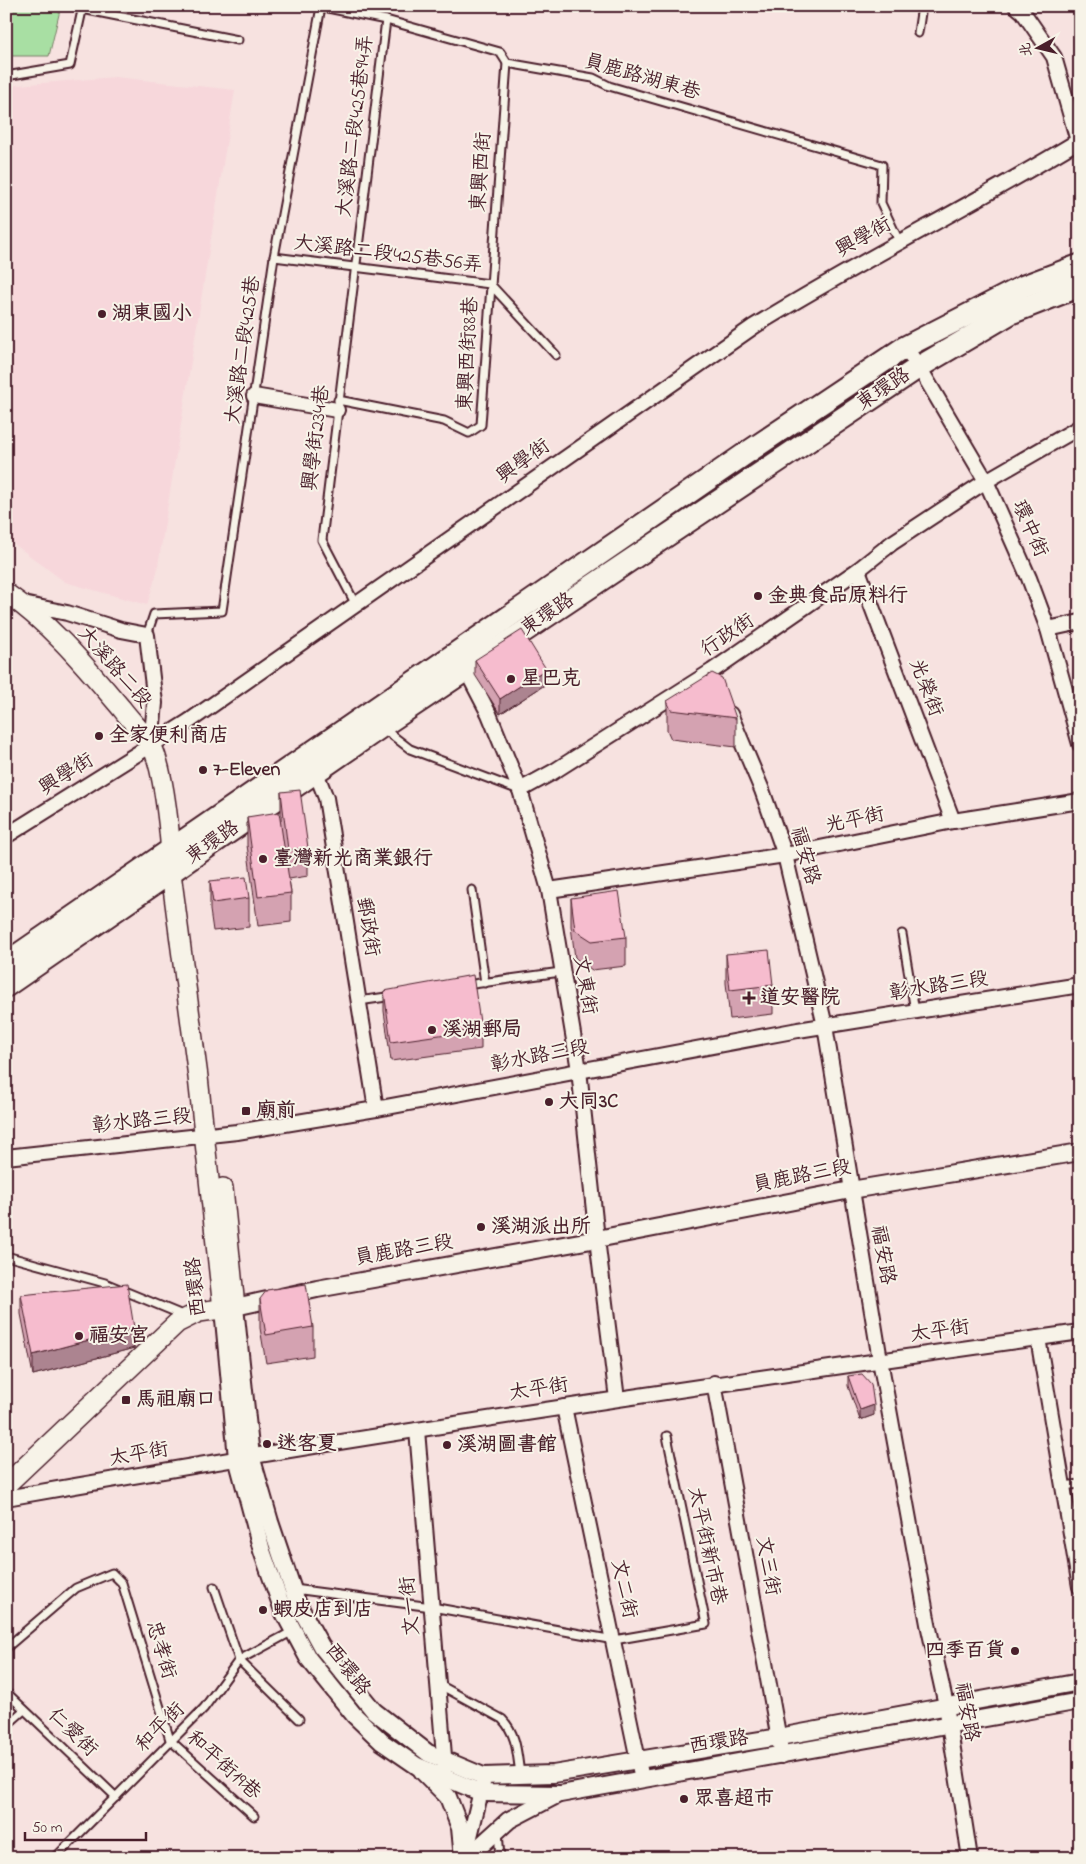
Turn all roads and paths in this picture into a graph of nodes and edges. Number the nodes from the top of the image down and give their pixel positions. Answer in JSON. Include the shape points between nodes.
{"nodes":[{"id":1,"x":922,"y":6,"type":"edge"},
{"id":2,"x":1016,"y":6,"type":"edge"},
{"id":3,"x":82,"y":7,"type":"edge"},
{"id":4,"x":319,"y":7,"type":"edge"},
{"id":5,"x":386,"y":20,"type":"junction"},
{"id":6,"x":918,"y":33,"type":"dead end"},
{"id":7,"x":238,"y":40,"type":"dead end"},
{"id":8,"x":507,"y":63,"type":"junction"},
{"id":9,"x":6,"y":76,"type":"edge"},
{"id":10,"x":1079,"y":144,"type":"edge"},
{"id":11,"x":899,"y":241,"type":"junction"},
{"id":12,"x":274,"y":257,"type":"junction"},
{"id":13,"x":1080,"y":265,"type":"edge"},
{"id":14,"x":354,"y":266,"type":"junction"},
{"id":15,"x":490,"y":284,"type":"junction"},
{"id":16,"x":1080,"y":286,"type":"edge"},
{"id":17,"x":905,"y":347,"type":"junction"},
{"id":18,"x":556,"y":355,"type":"dead end"},
{"id":19,"x":919,"y":366,"type":"junction"},
{"id":20,"x":254,"y":396,"type":"junction"},
{"id":21,"x":338,"y":405,"type":"junction"},
{"id":22,"x":1080,"y":427,"type":"edge"},
{"id":23,"x":986,"y":481,"type":"junction"},
{"id":24,"x":858,"y":570,"type":"junction"},
{"id":25,"x":14,"y":598,"type":"edge"},
{"id":26,"x":356,"y":606,"type":"junction"},
{"id":27,"x":1080,"y":622,"type":"edge"},
{"id":28,"x":1048,"y":629,"type":"junction"},
{"id":29,"x":146,"y":635,"type":"junction"},
{"id":30,"x":461,"y":662,"type":"junction"},
{"id":31,"x":723,"y":698,"type":"edge"},
{"id":32,"x":381,"y":727,"type":"junction"},
{"id":33,"x":1080,"y":744,"type":"edge"},
{"id":34,"x":151,"y":745,"type":"junction"},
{"id":35,"x":312,"y":763,"type":"junction"},
{"id":36,"x":520,"y":790,"type":"junction"},
{"id":37,"x":1080,"y":801,"type":"edge"},
{"id":38,"x":953,"y":821,"type":"junction"},
{"id":39,"x":6,"y":836,"type":"edge"},
{"id":40,"x":785,"y":855,"type":"junction"},
{"id":41,"x":175,"y":862,"type":"junction"},
{"id":42,"x":472,"y":890,"type":"dead end"},
{"id":43,"x":549,"y":890,"type":"junction"},
{"id":44,"x":902,"y":934,"type":"dead end"},
{"id":45,"x":6,"y":963,"type":"edge"},
{"id":46,"x":561,"y":972,"type":"junction"},
{"id":47,"x":485,"y":983,"type":"junction"},
{"id":48,"x":1080,"y":985,"type":"edge"},
{"id":49,"x":6,"y":986,"type":"edge"},
{"id":50,"x":456,"y":987,"type":"edge"},
{"id":51,"x":398,"y":995,"type":"edge"},
{"id":52,"x":359,"y":1001,"type":"junction"},
{"id":53,"x":915,"y":1011,"type":"junction"},
{"id":54,"x":825,"y":1026,"type":"junction"},
{"id":55,"x":579,"y":1070,"type":"junction"},
{"id":56,"x":376,"y":1109,"type":"junction"},
{"id":57,"x":211,"y":1134,"type":"junction"},
{"id":58,"x":1080,"y":1152,"type":"edge"},
{"id":59,"x":6,"y":1157,"type":"edge"},
{"id":60,"x":851,"y":1190,"type":"junction"},
{"id":61,"x":597,"y":1239,"type":"junction"},
{"id":62,"x":6,"y":1256,"type":"edge"},
{"id":63,"x":229,"y":1308,"type":"junction"},
{"id":64,"x":188,"y":1317,"type":"junction"},
{"id":65,"x":1080,"y":1332,"type":"edge"},
{"id":66,"x":1038,"y":1338,"type":"junction"},
{"id":67,"x":880,"y":1360,"type":"junction"},
{"id":68,"x":714,"y":1383,"type":"junction"},
{"id":69,"x":617,"y":1399,"type":"junction"},
{"id":70,"x":564,"y":1407,"type":"junction"},
{"id":71,"x":417,"y":1430,"type":"junction"},
{"id":72,"x":667,"y":1436,"type":"dead end"},
{"id":73,"x":244,"y":1457,"type":"junction"},
{"id":74,"x":1080,"y":1484,"type":"edge"},
{"id":75,"x":6,"y":1486,"type":"edge"},
{"id":76,"x":1063,"y":1486,"type":"junction"},
{"id":77,"x":6,"y":1498,"type":"edge"},
{"id":78,"x":214,"y":1587,"type":"dead end"},
{"id":79,"x":1080,"y":1587,"type":"edge"},
{"id":80,"x":293,"y":1589,"type":"junction"},
{"id":81,"x":432,"y":1607,"type":"junction"},
{"id":82,"x":294,"y":1631,"type":"junction"},
{"id":83,"x":614,"y":1640,"type":"junction"},
{"id":84,"x":6,"y":1648,"type":"edge"},
{"id":85,"x":239,"y":1660,"type":"junction"},
{"id":86,"x":1080,"y":1682,"type":"edge"},
{"id":87,"x":438,"y":1684,"type":"junction"},
{"id":88,"x":6,"y":1692,"type":"edge"},
{"id":89,"x":1080,"y":1701,"type":"edge"},
{"id":90,"x":946,"y":1705,"type":"junction"},
{"id":91,"x":24,"y":1710,"type":"junction"},
{"id":92,"x":299,"y":1719,"type":"dead end"},
{"id":93,"x":949,"y":1724,"type":"junction"},
{"id":94,"x":6,"y":1726,"type":"edge"},
{"id":95,"x":779,"y":1737,"type":"junction"},
{"id":96,"x":170,"y":1740,"type":"junction"},
{"id":97,"x":782,"y":1756,"type":"junction"},
{"id":98,"x":445,"y":1759,"type":"junction"},
{"id":99,"x":639,"y":1761,"type":"junction"},
{"id":100,"x":417,"y":1766,"type":"junction"},
{"id":101,"x":520,"y":1775,"type":"junction"},
{"id":102,"x":483,"y":1776,"type":"junction"},
{"id":103,"x":446,"y":1778,"type":"junction"},
{"id":104,"x":642,"y":1779,"type":"junction"},
{"id":105,"x":482,"y":1793,"type":"junction"},
{"id":106,"x":560,"y":1794,"type":"junction"},
{"id":107,"x":116,"y":1798,"type":"junction"},
{"id":108,"x":254,"y":1816,"type":"dead end"},
{"id":109,"x":498,"y":1830,"type":"junction"},
{"id":110,"x":55,"y":1858,"type":"edge"},
{"id":111,"x":465,"y":1858,"type":"edge"},
{"id":112,"x":500,"y":1858,"type":"edge"},
{"id":113,"x":970,"y":1858,"type":"edge"}],
"edges":[{"from":1,"to":6,"type":"lane"},
{"from":2,"to":10,"type":"street","via":[[1054,57]]},
{"from":3,"to":7,"type":"lane"},
{"from":3,"to":9,"type":"lane","via":[[70,66]]},
{"from":4,"to":5,"type":"lane","name":"員鹿路湖東巷"},
{"from":4,"to":12,"type":"lane","name":"大溪路二段425巷"},
{"from":5,"to":8,"type":"lane","name":"員鹿路湖東巷","via":[[500,52]]},
{"from":5,"to":14,"type":"lane","name":"大溪路二段425巷94弄"},
{"from":8,"to":11,"type":"lane","name":"員鹿路湖東巷","via":[[593,78],[609,86],[882,165],[881,204]]},
{"from":8,"to":15,"type":"lane","name":"東興西街"},
{"from":10,"to":11,"type":"street","name":"興學街"},
{"from":11,"to":26,"type":"street","name":"興學街","via":[[752,328]]},
{"from":12,"to":14,"type":"lane","name":"大溪路二段425巷56弄"},
{"from":12,"to":20,"type":"lane","name":"大溪路二段425巷"},
{"from":13,"to":17,"type":"main road","name":"東環路","via":[[1024,286]]},
{"from":14,"to":15,"type":"lane","name":"大溪路二段425巷56弄"},
{"from":14,"to":21,"type":"lane","name":"興學街234巷"},
{"from":15,"to":18,"type":"lane","name":"大溪路二段425巷56弄"},
{"from":15,"to":21,"type":"lane","name":"東興西街88巷","via":[[481,425],[469,433],[444,421]]},
{"from":16,"to":19,"type":"main road","name":"東環路","via":[[1011,314]]},
{"from":17,"to":19,"type":"street","name":"環中街"},
{"from":17,"to":30,"type":"main road","name":"東環路","via":[[745,454]]},
{"from":19,"to":23,"type":"street","name":"環中街"},
{"from":19,"to":30,"type":"main road","name":"東環路"},
{"from":20,"to":21,"type":"street"},
{"from":20,"to":29,"type":"lane","name":"大溪路二段425巷","via":[[222,611],[154,614]]},
{"from":21,"to":26,"type":"lane","name":"興學街234巷","via":[[322,540]]},
{"from":22,"to":23,"type":"street","name":"行政街"},
{"from":23,"to":24,"type":"street","name":"行政街","via":[[892,543]]},
{"from":23,"to":28,"type":"street","name":"環中街"},
{"from":24,"to":36,"type":"street","name":"行政街","via":[[714,676]]},
{"from":24,"to":38,"type":"street","name":"光榮街"},
{"from":25,"to":29,"type":"street"},
{"from":25,"to":34,"type":"main road","name":"大溪路二段","via":[[70,650]]},
{"from":26,"to":34,"type":"street","name":"興學街"},
{"from":27,"to":28,"type":"street"},
{"from":28,"to":33,"type":"street","name":"環中街"},
{"from":29,"to":34,"type":"street","via":[[155,703]]},
{"from":30,"to":32,"type":"main road","name":"東環路"},
{"from":30,"to":35,"type":"main road","name":"東環路"},
{"from":30,"to":36,"type":"street","name":"文東街","via":[[489,714]]},
{"from":31,"to":40,"type":"street","name":"福安路"},
{"from":32,"to":35,"type":"main road","name":"東環路"},
{"from":32,"to":36,"type":"lane","via":[[410,749]]},
{"from":34,"to":39,"type":"street","name":"興學街"},
{"from":34,"to":41,"type":"main road","name":"大溪路二段","via":[[160,775]]},
{"from":35,"to":41,"type":"main road","name":"東環路"},
{"from":35,"to":52,"type":"street","name":"郵政街","via":[[326,798]]},
{"from":36,"to":43,"type":"street","name":"文東街"},
{"from":37,"to":38,"type":"street","name":"光平街"},
{"from":38,"to":40,"type":"street","name":"光平街"},
{"from":40,"to":43,"type":"street","name":"光平街"},
{"from":40,"to":54,"type":"street","name":"福安路"},
{"from":41,"to":45,"type":"main road","name":"東環路"},
{"from":41,"to":49,"type":"main road","name":"東環路"},
{"from":41,"to":57,"type":"main road","name":"西環路"},
{"from":42,"to":47,"type":"lane"},
{"from":43,"to":46,"type":"street","name":"文東街"},
{"from":44,"to":53,"type":"lane"},
{"from":46,"to":47,"type":"lane"},
{"from":46,"to":55,"type":"street","name":"文東街"},
{"from":47,"to":50,"type":"lane"},
{"from":48,"to":53,"type":"street","name":"彰水路三段"},
{"from":51,"to":52,"type":"lane"},
{"from":52,"to":56,"type":"street","name":"郵政街"},
{"from":53,"to":54,"type":"street","name":"彰水路三段"},
{"from":54,"to":55,"type":"street","name":"彰水路三段"},
{"from":54,"to":60,"type":"street","name":"福安路"},
{"from":55,"to":56,"type":"street","name":"彰水路三段"},
{"from":55,"to":61,"type":"street","name":"文東街"},
{"from":56,"to":57,"type":"street","name":"彰水路三段"},
{"from":57,"to":59,"type":"street","name":"彰水路三段"},
{"from":57,"to":63,"type":"main road","name":"西環路"},
{"from":58,"to":60,"type":"street","name":"員鹿路三段"},
{"from":60,"to":61,"type":"street","name":"員鹿路三段"},
{"from":60,"to":67,"type":"street","name":"福安路"},
{"from":61,"to":63,"type":"street","name":"員鹿路三段"},
{"from":61,"to":69,"type":"street","name":"文東街"},
{"from":62,"to":64,"type":"lane","via":[[105,1283]]},
{"from":63,"to":64,"type":"main road","name":"員鹿路三段","via":[[199,1312]]},
{"from":63,"to":73,"type":"street","name":"西環路"},
{"from":64,"to":75,"type":"main road","name":"員鹿路三段"},
{"from":65,"to":66,"type":"street","name":"太平街"},
{"from":66,"to":67,"type":"street","name":"太平街"},
{"from":66,"to":76,"type":"street"},
{"from":67,"to":68,"type":"street","name":"太平街"},
{"from":67,"to":90,"type":"street","name":"福安路"},
{"from":68,"to":69,"type":"street","name":"太平街"},
{"from":68,"to":95,"type":"street","name":"文三街"},
{"from":69,"to":70,"type":"street","name":"太平街"},
{"from":70,"to":71,"type":"street","name":"太平街"},
{"from":70,"to":83,"type":"street","name":"文二街"},
{"from":71,"to":73,"type":"street","name":"太平街"},
{"from":71,"to":81,"type":"street","name":"文一街"},
{"from":72,"to":83,"type":"lane","name":"太平街新市巷","via":[[706,1624]]},
{"from":73,"to":77,"type":"street","name":"太平街"},
{"from":73,"to":80,"type":"street","name":"西環路"},
{"from":73,"to":82,"type":"street","name":"西環路","via":[[262,1551],[284,1613]]},
{"from":74,"to":76,"type":"lane"},
{"from":76,"to":79,"type":"street"},
{"from":78,"to":85,"type":"lane"},
{"from":80,"to":81,"type":"lane","name":"太平街新市巷"},
{"from":80,"to":98,"type":"street","name":"西環路","via":[[320,1646],[374,1711],[428,1753]]},
{"from":81,"to":83,"type":"lane","name":"太平街新市巷"},
{"from":81,"to":87,"type":"street","name":"文一街"},
{"from":82,"to":85,"type":"lane","name":"和平街"},
{"from":82,"to":100,"type":"street","name":"西環路","via":[[308,1658],[354,1715],[382,1742]]},
{"from":83,"to":99,"type":"street","name":"文二街"},
{"from":84,"to":96,"type":"lane","name":"忠孝街","via":[[76,1588],[112,1573],[122,1583]]},
{"from":85,"to":92,"type":"lane"},
{"from":85,"to":96,"type":"lane","name":"和平街","via":[[204,1708]]},
{"from":86,"to":90,"type":"street","name":"西環路"},
{"from":87,"to":98,"type":"street","name":"文一街"},
{"from":87,"to":101,"type":"lane","via":[[508,1725],[513,1732]]},
{"from":88,"to":91,"type":"lane","name":"仁愛街"},
{"from":89,"to":93,"type":"street","name":"西環路"},
{"from":90,"to":93,"type":"street","name":"福安路"},
{"from":90,"to":95,"type":"street","name":"西環路"},
{"from":91,"to":94,"type":"lane"},
{"from":91,"to":107,"type":"lane","name":"仁愛街"},
{"from":93,"to":97,"type":"street","name":"西環路"},
{"from":93,"to":113,"type":"street","name":"福安路"},
{"from":95,"to":97,"type":"street","name":"文三街"},
{"from":95,"to":99,"type":"street","name":"西環路"},
{"from":96,"to":107,"type":"lane","name":"和平街"},
{"from":96,"to":108,"type":"lane","name":"和平街19巷"},
{"from":97,"to":104,"type":"street","name":"西環路"},
{"from":98,"to":102,"type":"street","name":"西環路"},
{"from":98,"to":103,"type":"street","name":"文一街"},
{"from":99,"to":101,"type":"street","name":"西環路","via":[[553,1774]]},
{"from":99,"to":104,"type":"street","name":"文二街"},
{"from":100,"to":103,"type":"street","name":"西環路"},
{"from":100,"to":111,"type":"street","via":[[448,1797],[460,1828]]},
{"from":101,"to":102,"type":"street","name":"西環路"},
{"from":102,"to":105,"type":"street"},
{"from":103,"to":105,"type":"street","name":"西環路"},
{"from":104,"to":106,"type":"street","name":"西環路"},
{"from":105,"to":106,"type":"street","name":"西環路"},
{"from":105,"to":111,"type":"street"},
{"from":106,"to":109,"type":"street","via":[[523,1812]]},
{"from":107,"to":110,"type":"lane","name":"和平街"},
{"from":109,"to":111,"type":"street"},
{"from":109,"to":112,"type":"lane"}]}
